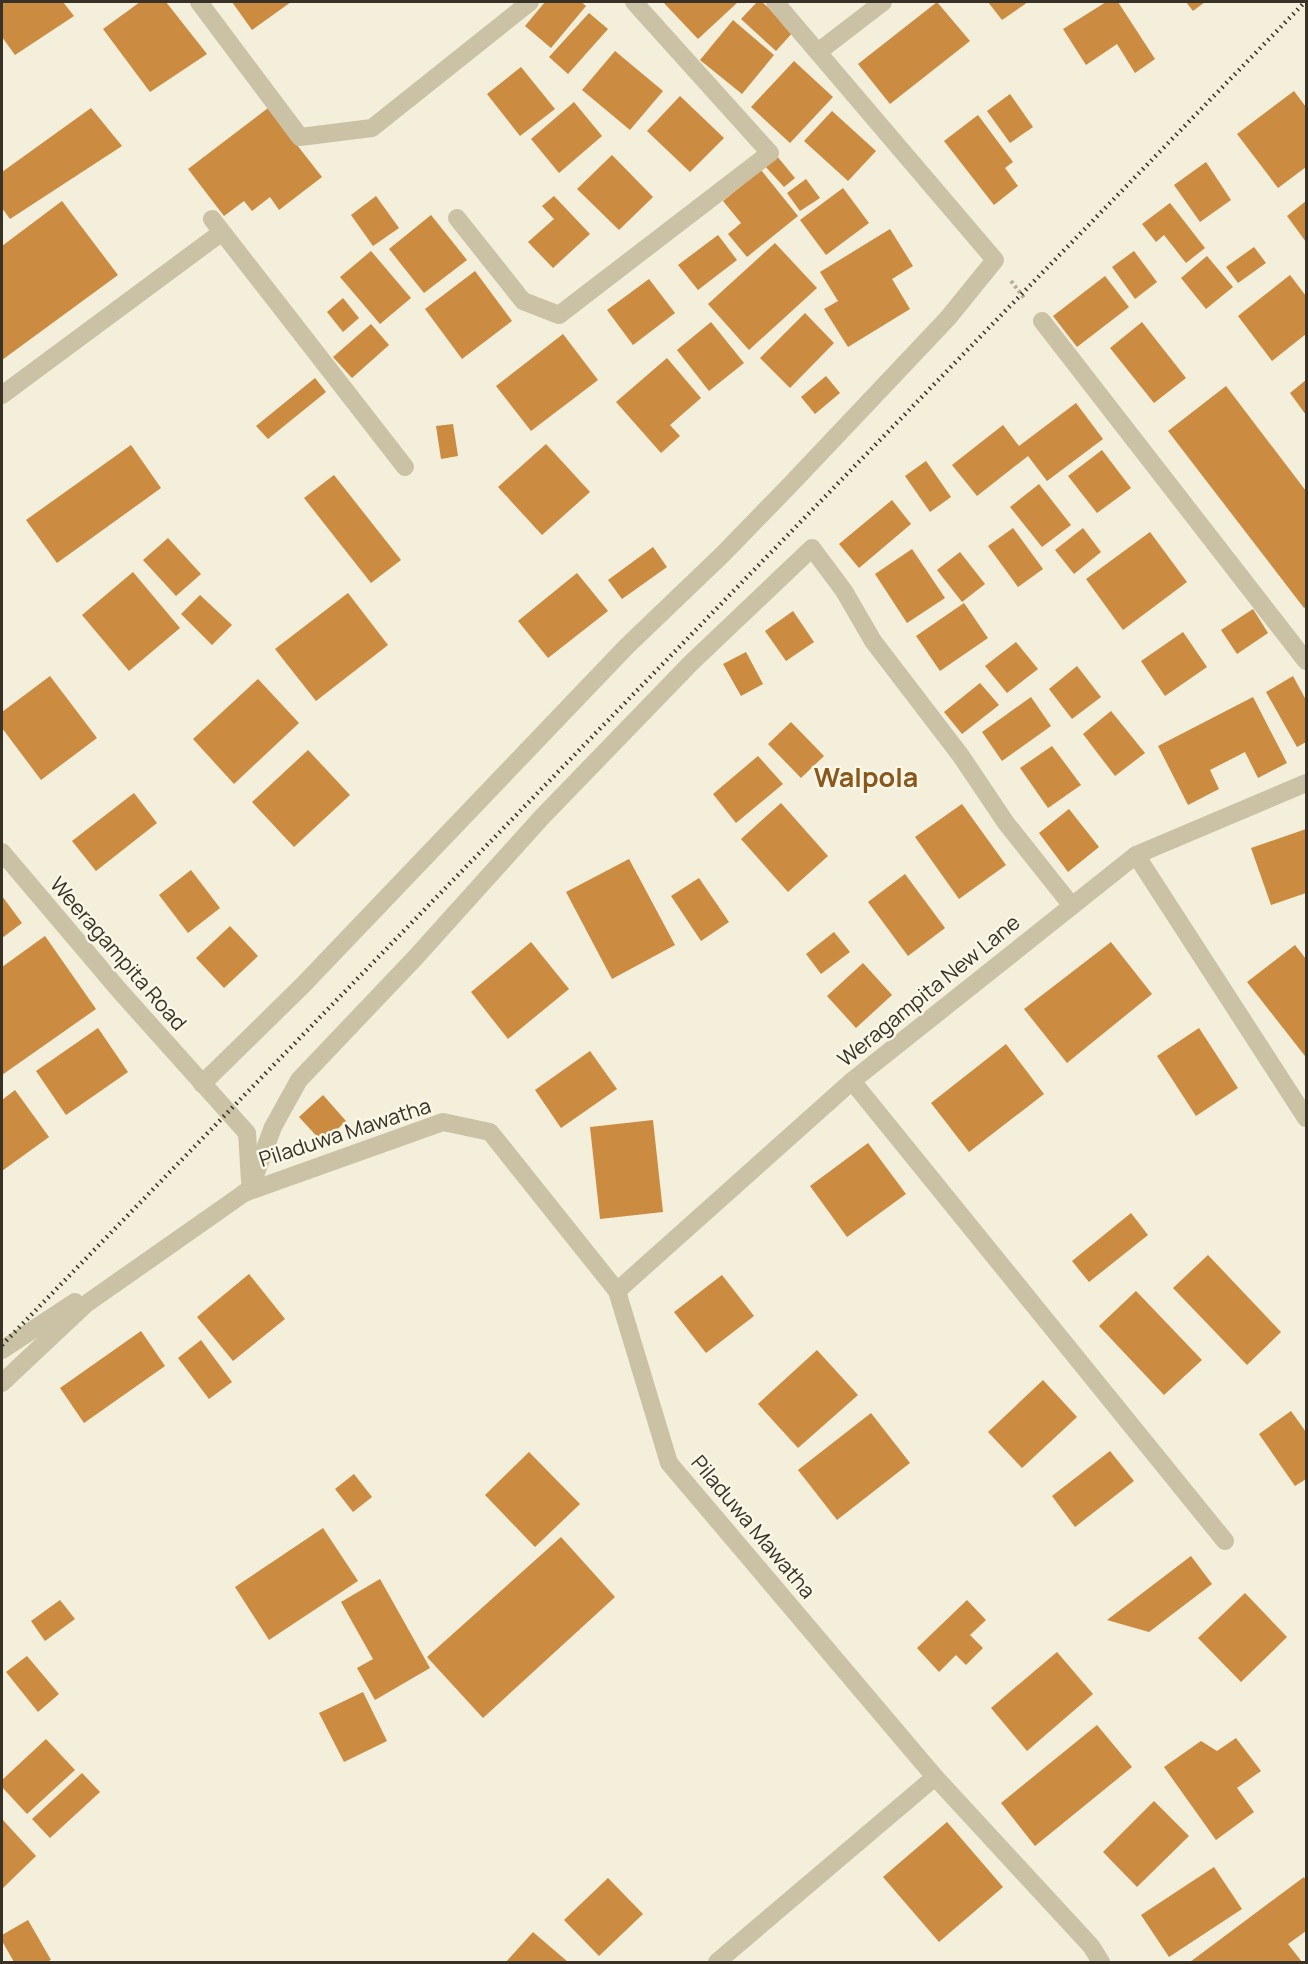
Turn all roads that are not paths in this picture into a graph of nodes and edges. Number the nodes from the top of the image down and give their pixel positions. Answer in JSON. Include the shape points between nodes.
{"nodes":[{"id":1,"x":199,"y":2,"type":"edge"},
{"id":2,"x":530,"y":2,"type":"edge"},
{"id":3,"x":634,"y":2,"type":"edge"},
{"id":4,"x":775,"y":2,"type":"edge"},
{"id":5,"x":883,"y":2,"type":"edge"},
{"id":6,"x":818,"y":52,"type":"junction"},
{"id":7,"x":457,"y":218,"type":"dead end"},
{"id":8,"x":1042,"y":321,"type":"road end"},
{"id":9,"x":2,"y":395,"type":"edge"},
{"id":10,"x":405,"y":467,"type":"dead end"},
{"id":11,"x":1306,"y":661,"type":"edge"},
{"id":12,"x":1306,"y":783,"type":"edge"},
{"id":13,"x":2,"y":852,"type":"edge"},
{"id":14,"x":1136,"y":855,"type":"junction"},
{"id":15,"x":1072,"y":906,"type":"junction"},
{"id":16,"x":852,"y":1081,"type":"junction"},
{"id":17,"x":202,"y":1084,"type":"junction"},
{"id":18,"x":1306,"y":1118,"type":"edge"},
{"id":19,"x":250,"y":1189,"type":"junction"},
{"id":20,"x":617,"y":1291,"type":"junction"},
{"id":21,"x":2,"y":1350,"type":"edge"},
{"id":22,"x":2,"y":1383,"type":"edge"},
{"id":23,"x":1226,"y":1541,"type":"dead end"},
{"id":24,"x":935,"y":1777,"type":"junction"},
{"id":25,"x":717,"y":1962,"type":"edge"},
{"id":26,"x":1101,"y":1962,"type":"edge"}],
"edges":[{"from":1,"to":2,"type":"street","via":[[300,136],[372,128]]},
{"from":3,"to":7,"type":"street","via":[[770,153],[560,315],[523,301]]},
{"from":4,"to":6,"type":"street"},
{"from":5,"to":6,"type":"street"},
{"from":6,"to":17,"type":"street","via":[[994,260],[948,318],[723,555],[627,646],[302,986]]},
{"from":8,"to":11,"type":"street"},
{"from":9,"to":10,"type":"street","via":[[217,226]]},
{"from":12,"to":14,"type":"street","name":"Weragampita New Lane"},
{"from":13,"to":17,"type":"street","name":"Weeragampita Road"},
{"from":14,"to":15,"type":"street","name":"Weragampita New Lane"},
{"from":14,"to":18,"type":"street"},
{"from":15,"to":16,"type":"street","name":"Weragampita New Lane"},
{"from":15,"to":19,"type":"street","via":[[873,641],[844,591],[812,548],[691,663],[550,808],[299,1080],[273,1127]]},
{"from":16,"to":20,"type":"street","name":"Weragampita New Lane"},
{"from":16,"to":23,"type":"street"},
{"from":17,"to":19,"type":"street","name":"Weeragampita Road","via":[[247,1133]]},
{"from":19,"to":20,"type":"street","name":"Piladuwa Mawatha","via":[[443,1122],[490,1132]]},
{"from":19,"to":21,"type":"street"},
{"from":19,"to":22,"type":"street","via":[[86,1304]]},
{"from":20,"to":24,"type":"street","name":"Piladuwa Mawatha","via":[[669,1463]]},
{"from":24,"to":25,"type":"street"},
{"from":24,"to":26,"type":"street","name":"Piladuwa Mawatha","via":[[1091,1946]]}]}
